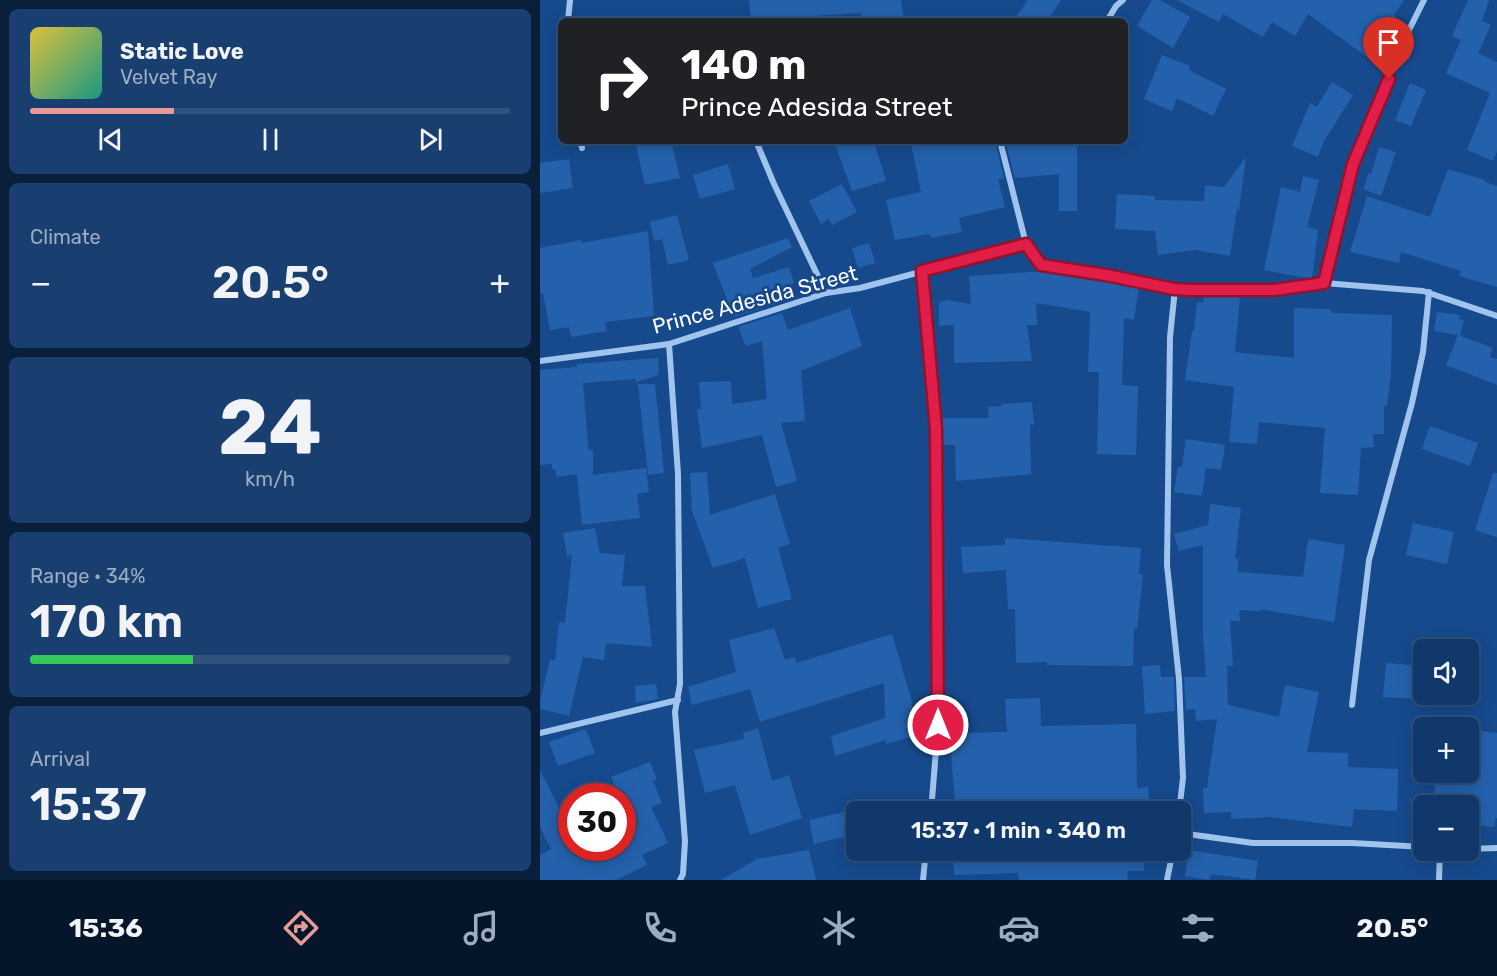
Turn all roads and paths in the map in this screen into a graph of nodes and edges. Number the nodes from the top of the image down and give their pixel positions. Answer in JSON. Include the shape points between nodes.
{"nodes":[{"id":1,"x":570,"y":0,"type":"edge"},
{"id":2,"x":1123,"y":0,"type":"edge"},
{"id":3,"x":1424,"y":0,"type":"edge"},
{"id":4,"x":568,"y":18,"type":"edge"},
{"id":5,"x":1109,"y":18,"type":"edge"},
{"id":6,"x":757,"y":144,"type":"edge"},
{"id":7,"x":1001,"y":144,"type":"edge"},
{"id":8,"x":1026,"y":244,"type":"junction"},
{"id":9,"x":922,"y":271,"type":"junction"},
{"id":10,"x":1324,"y":283,"type":"junction"},
{"id":11,"x":1174,"y":289,"type":"junction"},
{"id":12,"x":1429,"y":292,"type":"junction"},
{"id":13,"x":826,"y":293,"type":"junction"},
{"id":14,"x":1497,"y":316,"type":"edge"},
{"id":15,"x":669,"y":344,"type":"junction"},
{"id":16,"x":540,"y":361,"type":"edge"},
{"id":17,"x":678,"y":700,"type":"junction"},
{"id":18,"x":1352,"y":705,"type":"dead end"},
{"id":19,"x":540,"y":734,"type":"edge"},
{"id":20,"x":932,"y":801,"type":"edge"},
{"id":21,"x":1180,"y":801,"type":"edge"},
{"id":22,"x":1191,"y":835,"type":"edge"},
{"id":23,"x":1413,"y":846,"type":"edge"},
{"id":24,"x":1497,"y":848,"type":"edge"},
{"id":25,"x":1479,"y":849,"type":"edge"},
{"id":26,"x":925,"y":861,"type":"edge"},
{"id":27,"x":1171,"y":861,"type":"edge"},
{"id":28,"x":1440,"y":861,"type":"edge"},
{"id":29,"x":680,"y":880,"type":"edge"},
{"id":30,"x":922,"y":880,"type":"edge"},
{"id":31,"x":1167,"y":880,"type":"edge"},
{"id":32,"x":1439,"y":880,"type":"edge"}],
"edges":[{"from":1,"to":4,"type":"street"},
{"from":2,"to":5,"type":"street"},
{"from":3,"to":10,"type":"street","via":[[1353,164]]},
{"from":6,"to":13,"type":"street"},
{"from":7,"to":8,"type":"street"},
{"from":8,"to":9,"type":"street","name":"Prince Adesida Street"},
{"from":8,"to":11,"type":"street","via":[[1041,265]]},
{"from":9,"to":13,"type":"street","name":"Prince Adesida Street"},
{"from":9,"to":20,"type":"street","via":[[936,429],[938,725]]},
{"from":10,"to":11,"type":"street","via":[[1274,290]]},
{"from":10,"to":12,"type":"street"},
{"from":11,"to":21,"type":"street","via":[[1167,565],[1179,678]]},
{"from":12,"to":14,"type":"street"},
{"from":12,"to":18,"type":"street","via":[[1423,352],[1412,403],[1369,560]]},
{"from":13,"to":15,"type":"street","name":"Prince Adesida Street"},
{"from":15,"to":16,"type":"street","name":"Prince Adesida Street"},
{"from":15,"to":17,"type":"street","via":[[678,474]]},
{"from":17,"to":19,"type":"street"},
{"from":17,"to":29,"type":"street","via":[[675,712],[685,841]]},
{"from":22,"to":23,"type":"street","via":[[1253,843]]},
{"from":24,"to":25,"type":"street"},
{"from":26,"to":30,"type":"street"},
{"from":27,"to":31,"type":"street"},
{"from":28,"to":32,"type":"street"}]}
